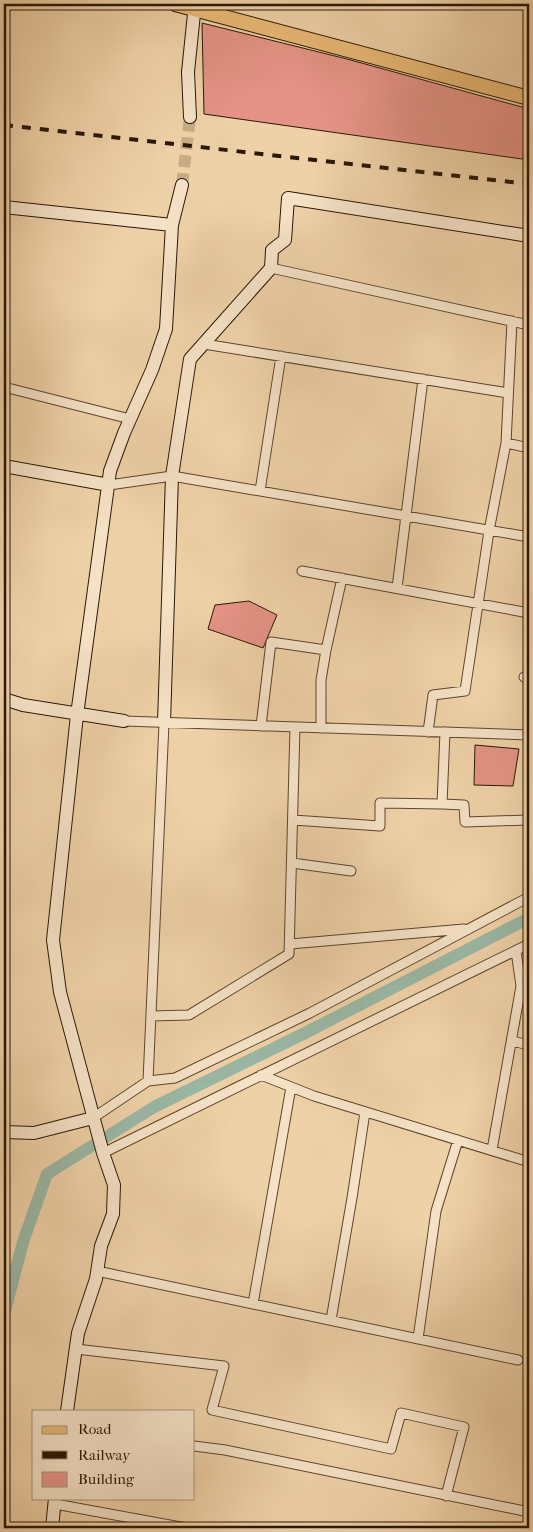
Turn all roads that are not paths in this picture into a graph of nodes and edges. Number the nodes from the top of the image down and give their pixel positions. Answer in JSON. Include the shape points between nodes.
{"nodes":[{"id":1,"x":175,"y":4,"type":"edge"},
{"id":2,"x":195,"y":6,"type":"edge"},
{"id":3,"x":529,"y":98,"type":"edge"},
{"id":4,"x":190,"y":117,"type":"tunnel mouth"},
{"id":5,"x":182,"y":186,"type":"tunnel mouth"},
{"id":6,"x":4,"y":207,"type":"edge"},
{"id":7,"x":172,"y":225,"type":"junction"},
{"id":8,"x":529,"y":236,"type":"edge"},
{"id":9,"x":270,"y":268,"type":"junction"},
{"id":10,"x":512,"y":321,"type":"junction"},
{"id":11,"x":529,"y":325,"type":"edge"},
{"id":12,"x":204,"y":344,"type":"junction"},
{"id":13,"x":280,"y":356,"type":"junction"},
{"id":14,"x":423,"y":379,"type":"junction"},
{"id":15,"x":4,"y":387,"type":"edge"},
{"id":16,"x":508,"y":393,"type":"junction"},
{"id":17,"x":130,"y":418,"type":"junction"},
{"id":18,"x":506,"y":443,"type":"junction"},
{"id":19,"x":529,"y":448,"type":"edge"},
{"id":20,"x":4,"y":466,"type":"edge"},
{"id":21,"x":172,"y":476,"type":"junction"},
{"id":22,"x":108,"y":485,"type":"junction"},
{"id":23,"x":260,"y":492,"type":"junction"},
{"id":24,"x":407,"y":516,"type":"junction"},
{"id":25,"x":489,"y":530,"type":"junction"},
{"id":26,"x":529,"y":537,"type":"edge"},
{"id":27,"x":302,"y":570,"type":"dead end"},
{"id":28,"x":342,"y":578,"type":"junction"},
{"id":29,"x":397,"y":588,"type":"junction"},
{"id":30,"x":478,"y":603,"type":"junction"},
{"id":31,"x":529,"y":613,"type":"edge"},
{"id":32,"x":326,"y":650,"type":"junction"},
{"id":33,"x":4,"y":699,"type":"edge"},
{"id":34,"x":77,"y":715,"type":"junction"},
{"id":35,"x":124,"y":721,"type":"joint"},
{"id":36,"x":164,"y":723,"type":"junction"},
{"id":37,"x":261,"y":726,"type":"junction"},
{"id":38,"x":295,"y":727,"type":"junction"},
{"id":39,"x":321,"y":728,"type":"junction"},
{"id":40,"x":428,"y":732,"type":"junction"},
{"id":41,"x":445,"y":732,"type":"junction"},
{"id":42,"x":529,"y":735,"type":"edge"},
{"id":43,"x":442,"y":804,"type":"junction"},
{"id":44,"x":293,"y":820,"type":"junction"},
{"id":45,"x":529,"y":820,"type":"edge"},
{"id":46,"x":292,"y":863,"type":"junction"},
{"id":47,"x":351,"y":870,"type":"dead end"},
{"id":48,"x":529,"y":897,"type":"edge"},
{"id":49,"x":468,"y":929,"type":"junction"},
{"id":50,"x":290,"y":944,"type":"junction"},
{"id":51,"x":529,"y":944,"type":"edge"},
{"id":52,"x":516,"y":951,"type":"junction"},
{"id":53,"x":151,"y":1016,"type":"junction"},
{"id":54,"x":512,"y":1040,"type":"junction"},
{"id":55,"x":529,"y":1045,"type":"edge"},
{"id":56,"x":262,"y":1075,"type":"junction"},
{"id":57,"x":148,"y":1081,"type":"junction"},
{"id":58,"x":291,"y":1087,"type":"junction"},
{"id":59,"x":365,"y":1112,"type":"junction"},
{"id":60,"x":93,"y":1118,"type":"junction"},
{"id":61,"x":4,"y":1132,"type":"edge"},
{"id":62,"x":458,"y":1140,"type":"junction"},
{"id":63,"x":492,"y":1150,"type":"junction"},
{"id":64,"x":103,"y":1153,"type":"junction"},
{"id":65,"x":529,"y":1162,"type":"edge"},
{"id":66,"x":97,"y":1271,"type":"junction"},
{"id":67,"x":253,"y":1304,"type":"junction"},
{"id":68,"x":331,"y":1320,"type":"junction"},
{"id":69,"x":418,"y":1339,"type":"junction"},
{"id":70,"x":76,"y":1348,"type":"junction"},
{"id":71,"x":518,"y":1360,"type":"dead end"},
{"id":72,"x":67,"y":1410,"type":"edge"},
{"id":73,"x":195,"y":1446,"type":"edge"},
{"id":74,"x":446,"y":1496,"type":"junction"},
{"id":75,"x":55,"y":1501,"type":"edge"},
{"id":76,"x":529,"y":1512,"type":"edge"},
{"id":77,"x":52,"y":1528,"type":"edge"},
{"id":78,"x":181,"y":1528,"type":"edge"}],
"edges":[{"from":1,"to":2,"type":"main road"},
{"from":2,"to":3,"type":"main road"},
{"from":2,"to":4,"type":"main road","via":[[188,72]]},
{"from":5,"to":7,"type":"main road"},
{"from":6,"to":7,"type":"main road"},
{"from":7,"to":17,"type":"main road","via":[[166,329]]},
{"from":8,"to":9,"type":"main road","via":[[288,198],[285,240],[272,250]]},
{"from":9,"to":10,"type":"street"},
{"from":9,"to":12,"type":"main road"},
{"from":10,"to":11,"type":"street"},
{"from":10,"to":16,"type":"street"},
{"from":12,"to":13,"type":"street"},
{"from":12,"to":21,"type":"main road","via":[[190,359]]},
{"from":13,"to":14,"type":"street"},
{"from":13,"to":23,"type":"street"},
{"from":14,"to":16,"type":"street"},
{"from":14,"to":24,"type":"street"},
{"from":15,"to":17,"type":"street"},
{"from":16,"to":18,"type":"street"},
{"from":17,"to":22,"type":"main road"},
{"from":18,"to":19,"type":"street"},
{"from":18,"to":25,"type":"street"},
{"from":20,"to":22,"type":"main road"},
{"from":21,"to":22,"type":"street"},
{"from":21,"to":23,"type":"street"},
{"from":21,"to":36,"type":"main road"},
{"from":22,"to":34,"type":"main road"},
{"from":23,"to":24,"type":"street"},
{"from":24,"to":25,"type":"street"},
{"from":24,"to":29,"type":"street"},
{"from":25,"to":26,"type":"street"},
{"from":25,"to":30,"type":"street"},
{"from":27,"to":28,"type":"street"},
{"from":28,"to":29,"type":"street"},
{"from":28,"to":32,"type":"street"},
{"from":29,"to":30,"type":"street"},
{"from":30,"to":31,"type":"street"},
{"from":30,"to":40,"type":"street","via":[[465,691],[433,695]]},
{"from":32,"to":37,"type":"street","via":[[272,642]]},
{"from":32,"to":39,"type":"street","via":[[321,680]]},
{"from":33,"to":34,"type":"main road"},
{"from":34,"to":35,"type":"main road"},
{"from":34,"to":60,"type":"main road","via":[[54,940],[60,992]]},
{"from":35,"to":36,"type":"street"},
{"from":36,"to":37,"type":"street"},
{"from":36,"to":53,"type":"street"},
{"from":37,"to":38,"type":"street"},
{"from":38,"to":39,"type":"street"},
{"from":38,"to":44,"type":"street"},
{"from":39,"to":40,"type":"street"},
{"from":40,"to":41,"type":"street"},
{"from":41,"to":42,"type":"street"},
{"from":41,"to":43,"type":"street"},
{"from":43,"to":44,"type":"street","via":[[380,803],[380,826]]},
{"from":43,"to":45,"type":"street","via":[[464,805],[465,822]]},
{"from":44,"to":46,"type":"street"},
{"from":46,"to":47,"type":"street"},
{"from":46,"to":50,"type":"street"},
{"from":48,"to":49,"type":"street"},
{"from":49,"to":50,"type":"street"},
{"from":49,"to":57,"type":"street","via":[[184,1074]]},
{"from":50,"to":53,"type":"street","via":[[289,954],[189,1015]]},
{"from":51,"to":52,"type":"street"},
{"from":52,"to":54,"type":"street","via":[[520,986]]},
{"from":52,"to":56,"type":"street"},
{"from":53,"to":57,"type":"street"},
{"from":54,"to":55,"type":"street"},
{"from":54,"to":63,"type":"street"},
{"from":56,"to":58,"type":"street"},
{"from":56,"to":64,"type":"street"},
{"from":57,"to":60,"type":"street"},
{"from":58,"to":59,"type":"street"},
{"from":58,"to":67,"type":"street"},
{"from":59,"to":62,"type":"street"},
{"from":59,"to":68,"type":"street"},
{"from":60,"to":61,"type":"main road","via":[[34,1133]]},
{"from":60,"to":64,"type":"main road"},
{"from":62,"to":63,"type":"street"},
{"from":62,"to":69,"type":"street","via":[[436,1212]]},
{"from":63,"to":65,"type":"street"},
{"from":64,"to":66,"type":"main road","via":[[114,1185],[113,1214],[101,1246]]},
{"from":66,"to":67,"type":"street"},
{"from":66,"to":70,"type":"main road"},
{"from":67,"to":68,"type":"street"},
{"from":68,"to":69,"type":"street"},
{"from":69,"to":71,"type":"street"},
{"from":70,"to":72,"type":"main road"},
{"from":70,"to":74,"type":"street","via":[[224,1366],[212,1410],[391,1449],[401,1413],[464,1426]]},
{"from":73,"to":74,"type":"street"},
{"from":74,"to":76,"type":"street"},
{"from":75,"to":77,"type":"main road"},
{"from":75,"to":78,"type":"street"}]}
